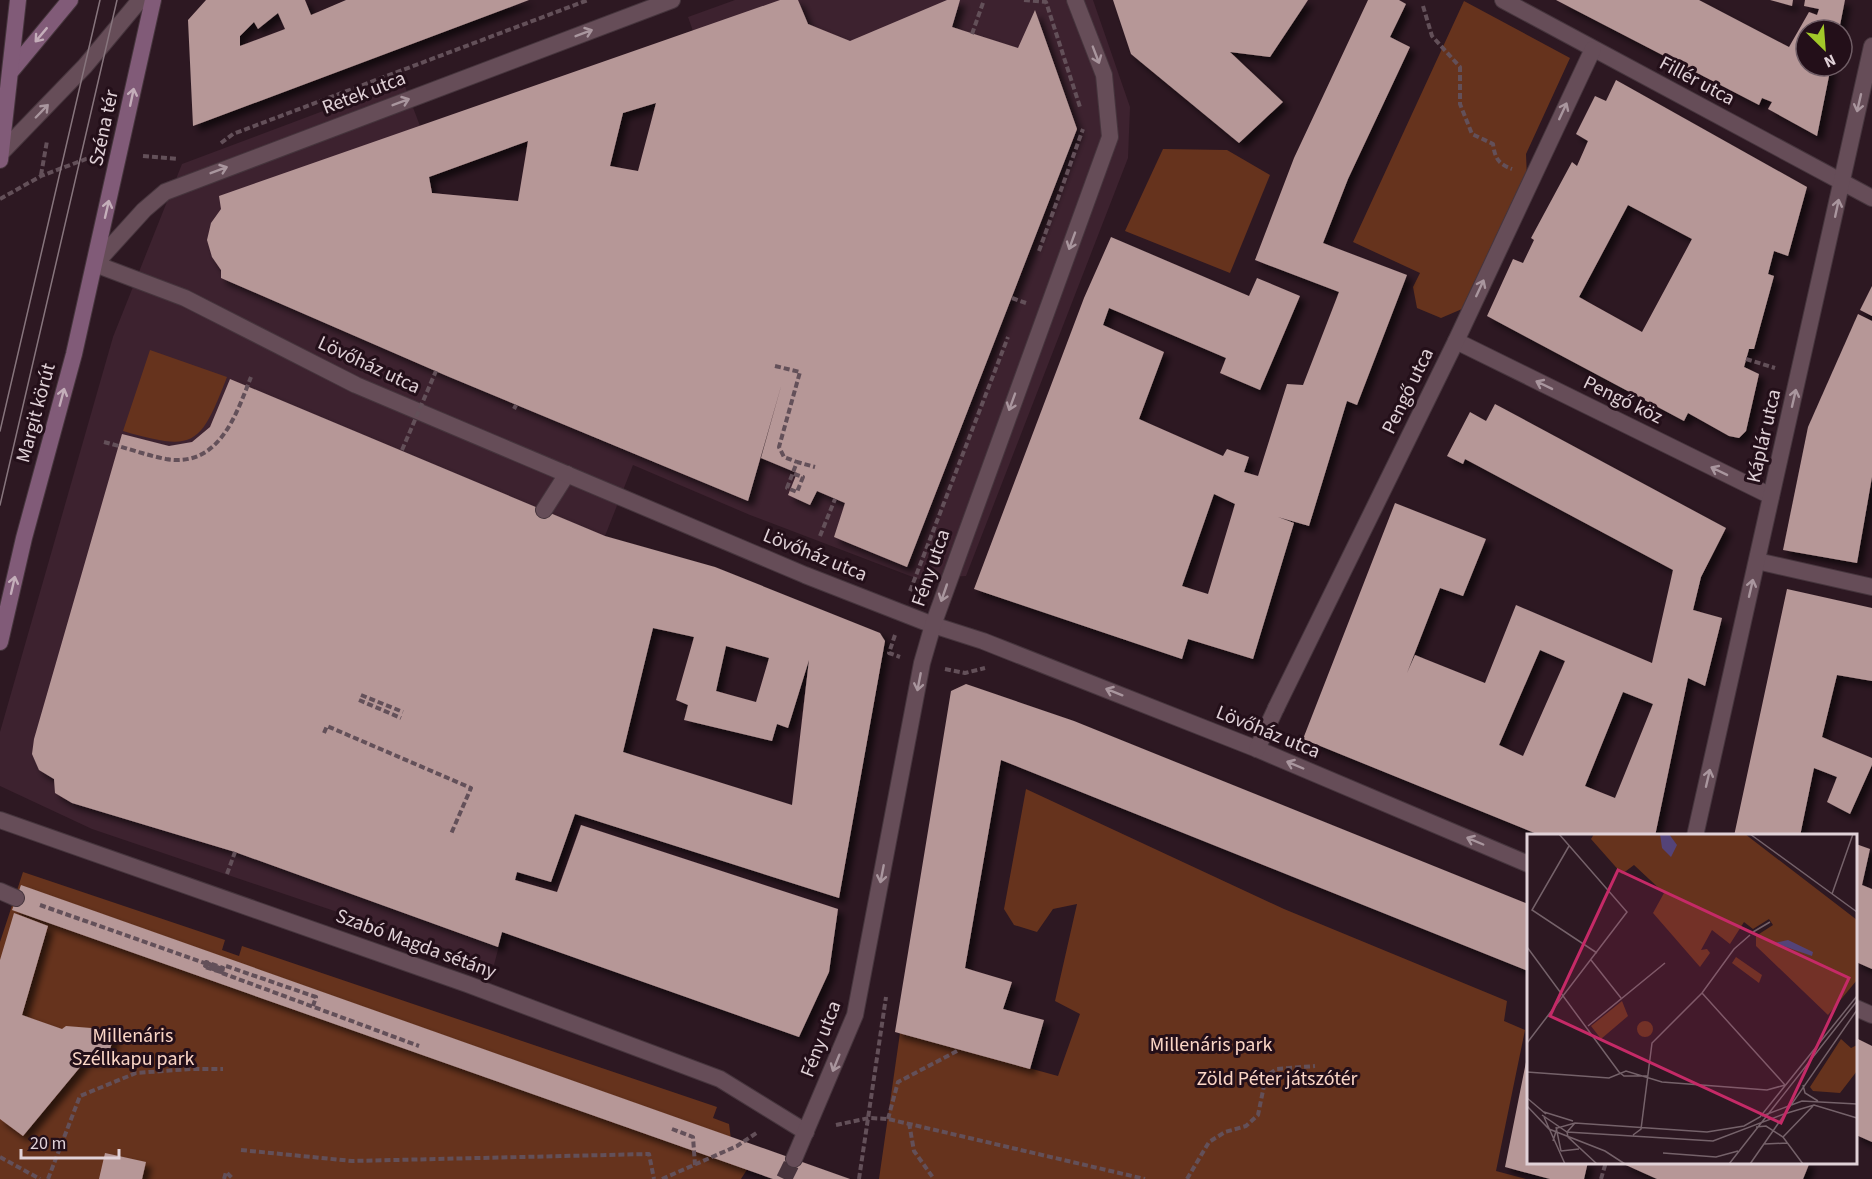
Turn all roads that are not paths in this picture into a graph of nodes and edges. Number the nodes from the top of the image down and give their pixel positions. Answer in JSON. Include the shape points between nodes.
{"nodes":[{"id":1,"x":18,"y":0,"type":"edge"},
{"id":2,"x":70,"y":0,"type":"edge"},
{"id":3,"x":140,"y":0,"type":"edge"},
{"id":4,"x":153,"y":0,"type":"edge"},
{"id":5,"x":672,"y":0,"type":"edge"},
{"id":6,"x":1076,"y":0,"type":"edge"},
{"id":7,"x":1503,"y":0,"type":"edge"},
{"id":8,"x":1872,"y":46,"type":"edge"},
{"id":9,"x":1593,"y":49,"type":"junction"},
{"id":10,"x":6,"y":76,"type":"edge"},
{"id":11,"x":0,"y":156,"type":"edge"},
{"id":12,"x":1842,"y":184,"type":"junction"},
{"id":13,"x":1872,"y":198,"type":"edge"},
{"id":14,"x":95,"y":264,"type":"junction"},
{"id":15,"x":1456,"y":341,"type":"junction"},
{"id":16,"x":567,"y":474,"type":"junction"},
{"id":17,"x":1771,"y":496,"type":"junction"},
{"id":18,"x":544,"y":510,"type":"dead end"},
{"id":19,"x":1757,"y":561,"type":"junction"},
{"id":20,"x":1872,"y":587,"type":"edge"},
{"id":21,"x":933,"y":625,"type":"junction"},
{"id":22,"x":0,"y":642,"type":"edge"},
{"id":23,"x":1257,"y":749,"type":"junction"},
{"id":24,"x":0,"y":820,"type":"edge"},
{"id":25,"x":1695,"y":834,"type":"edge"},
{"id":26,"x":1527,"y":864,"type":"edge"},
{"id":27,"x":0,"y":891,"type":"edge"},
{"id":28,"x":16,"y":898,"type":"dead end"},
{"id":29,"x":1857,"y":1008,"type":"edge"},
{"id":30,"x":1872,"y":1015,"type":"edge"},
{"id":31,"x":806,"y":1132,"type":"junction"},
{"id":32,"x":794,"y":1159,"type":"tunnel mouth"}],
"edges":[{"from":1,"to":10,"type":"main road","name":"Széna tér"},
{"from":2,"to":10,"type":"main road","one_way":true},
{"from":11,"to":3,"type":"street","name":"Széna tér","one_way":true,"via":[[85,66]]},
{"from":14,"to":4,"type":"main road","name":"Széna tér","one_way":true},
{"from":14,"to":5,"type":"street","name":"Retek utca","one_way":true,"via":[[165,192]]},
{"from":6,"to":21,"type":"street","name":"Fény utca","one_way":true,"via":[[1104,75],[1110,137]]},
{"from":7,"to":9,"type":"street","name":"Fillér utca"},
{"from":8,"to":12,"type":"street","name":"Káplár utca","one_way":true},
{"from":9,"to":12,"type":"street","name":"Fillér utca"},
{"from":15,"to":9,"type":"street","name":"Pengő utca","one_way":true},
{"from":10,"to":11,"type":"main road","name":"Széna tér"},
{"from":12,"to":13,"type":"street","name":"Fillér utca"},
{"from":17,"to":12,"type":"street","name":"Káplár utca","one_way":true},
{"from":14,"to":16,"type":"street","name":"Lövőház utca","via":[[185,298],[356,385]]},
{"from":22,"to":14,"type":"main road","name":"Margit körút","one_way":true},
{"from":17,"to":15,"type":"street","name":"Pengő köz","one_way":true},
{"from":15,"to":23,"type":"street","name":"Pengő utca"},
{"from":16,"to":18,"type":"street"},
{"from":16,"to":21,"type":"street","name":"Lövőház utca"},
{"from":17,"to":19,"type":"street","name":"Káplár utca"},
{"from":19,"to":20,"type":"street"},
{"from":25,"to":19,"type":"street","name":"Káplár utca","one_way":true},
{"from":23,"to":21,"type":"street","name":"Lövőház utca","one_way":true},
{"from":21,"to":31,"type":"street","name":"Fény utca","one_way":true,"via":[[922,663],[855,1015]]},
{"from":26,"to":23,"type":"street","name":"Lövőház utca","one_way":true},
{"from":24,"to":31,"type":"street","name":"Szabó Magda sétány","via":[[467,984],[720,1079]]},
{"from":27,"to":28,"type":"street"},
{"from":29,"to":30,"type":"street"},
{"from":31,"to":32,"type":"street","name":"Fény utca"}]}
